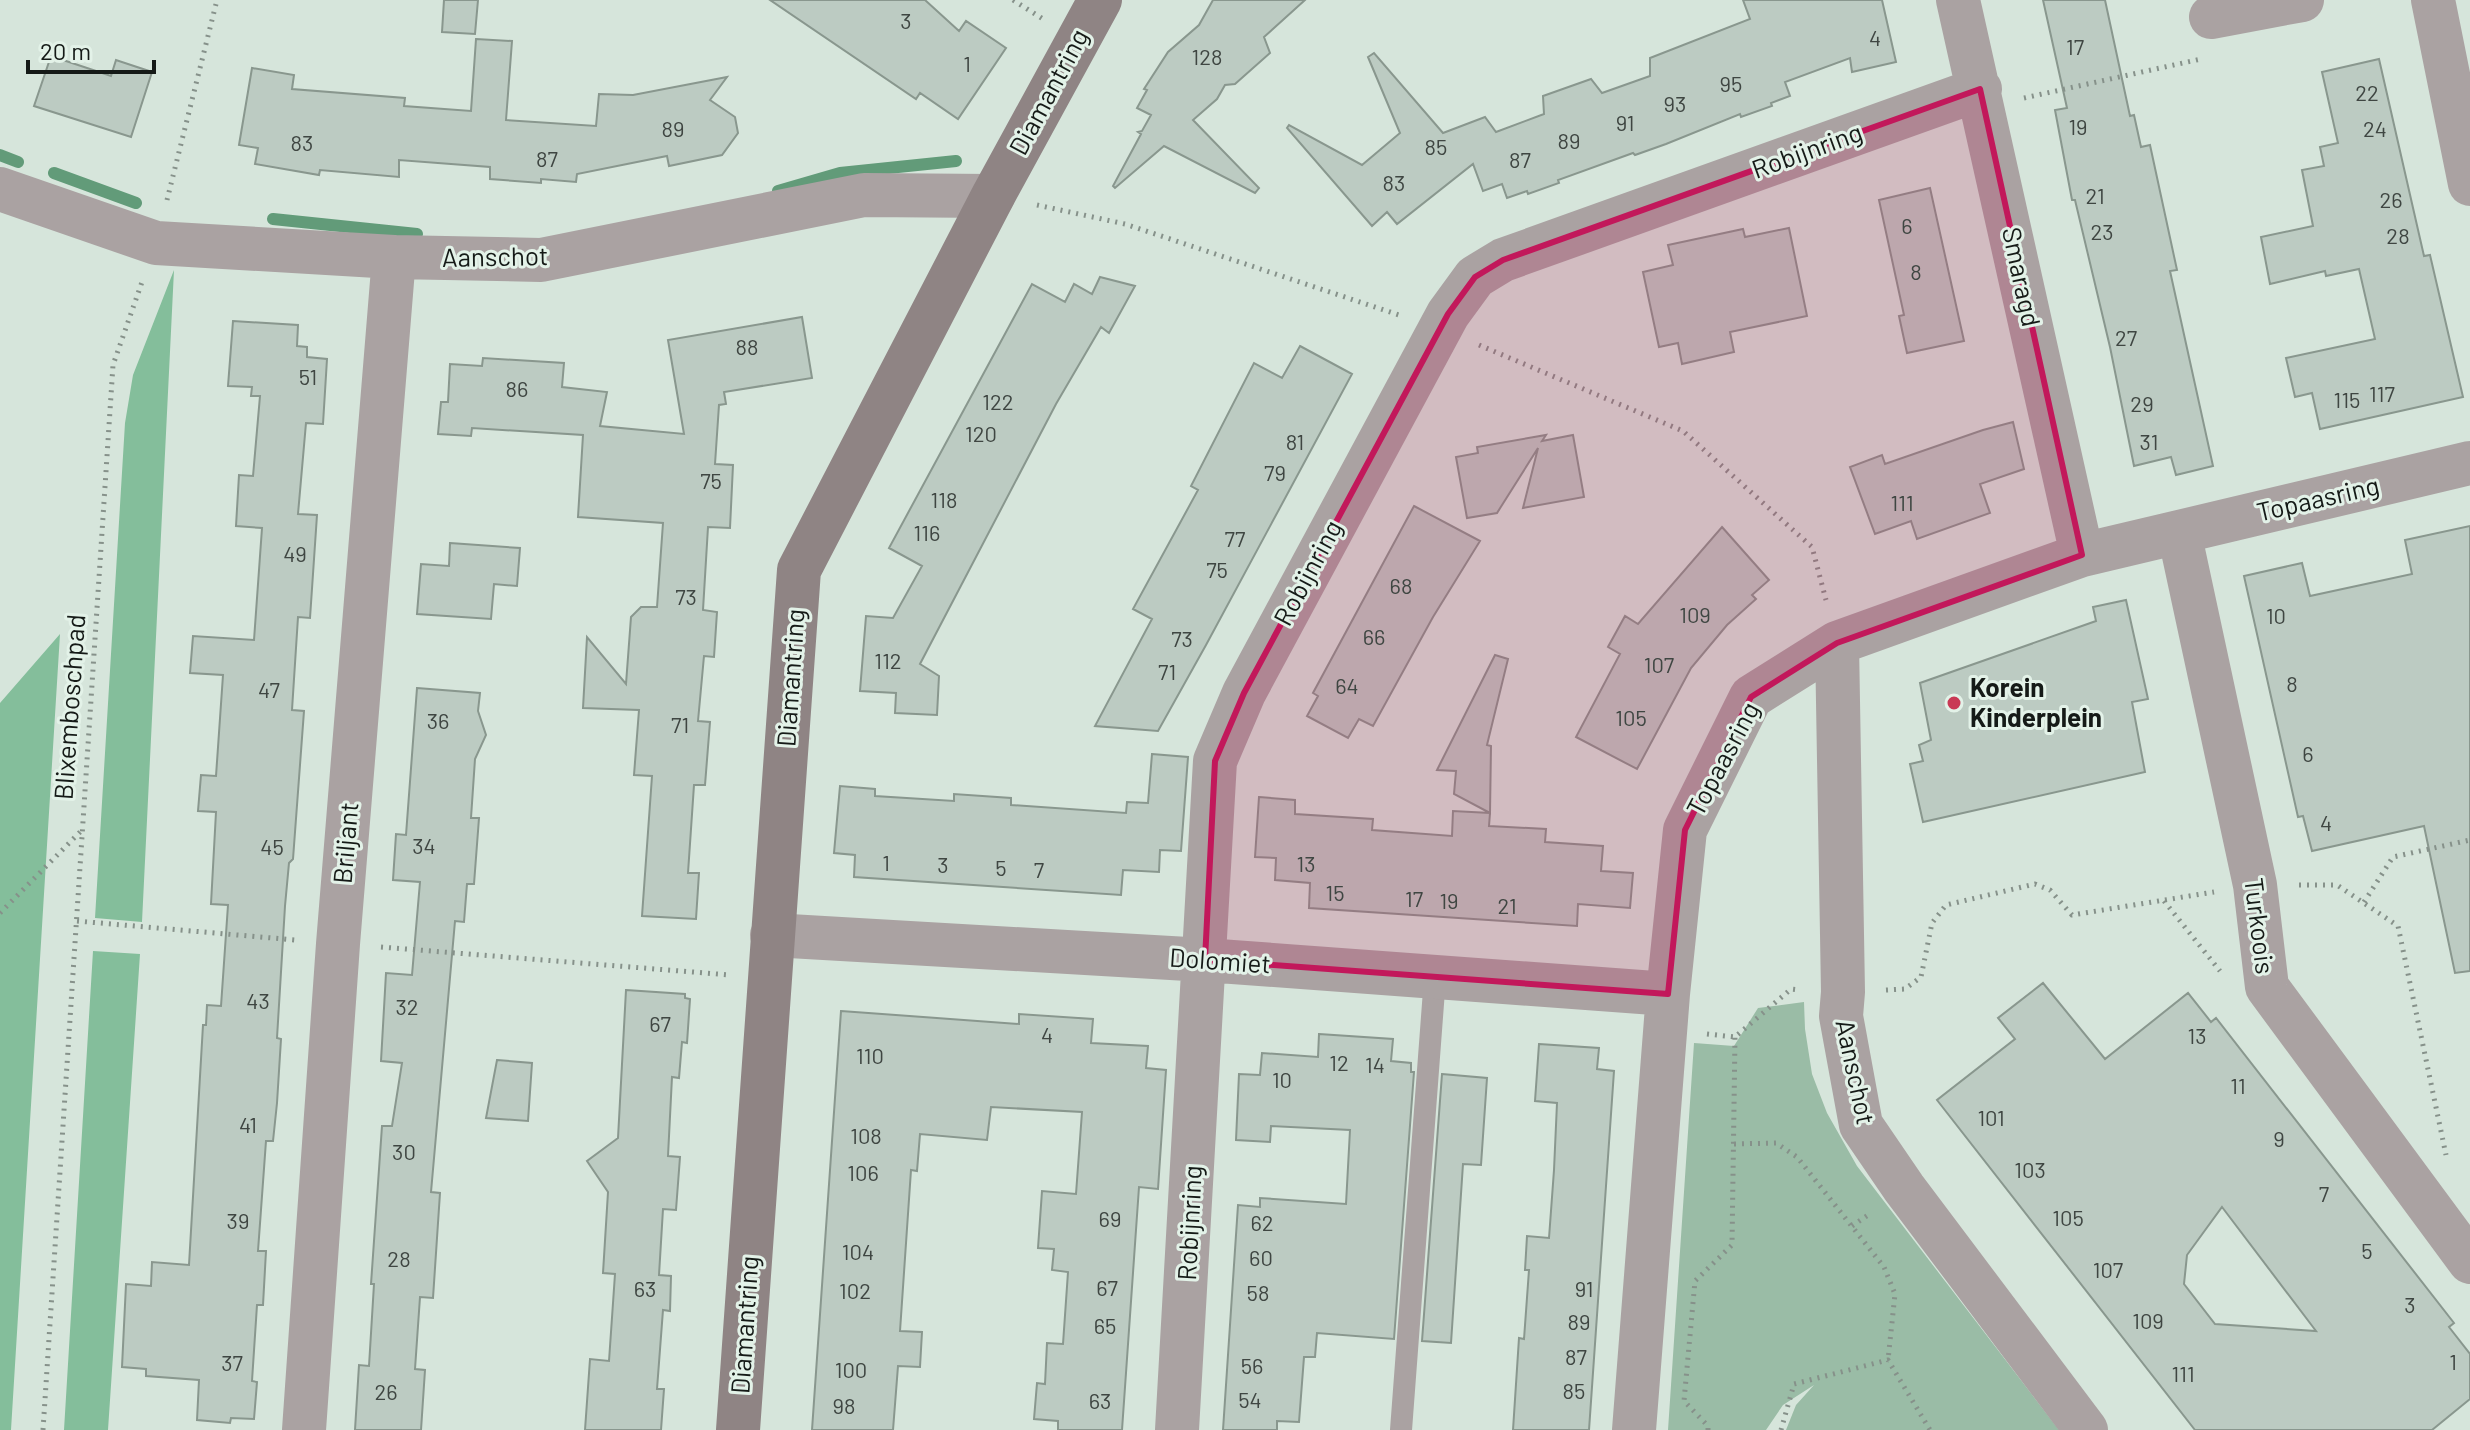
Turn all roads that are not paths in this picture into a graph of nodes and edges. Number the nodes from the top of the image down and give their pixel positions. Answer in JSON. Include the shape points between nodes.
{"nodes":[{"id":1,"x":1958,"y":0,"type":"edge"},
{"id":2,"x":2302,"y":0,"type":"edge"},
{"id":3,"x":2433,"y":0,"type":"edge"},
{"id":4,"x":1095,"y":2,"type":"edge"},
{"id":5,"x":2211,"y":17,"type":"road end"},
{"id":6,"x":1980,"y":89,"type":"junction"},
{"id":7,"x":2470,"y":184,"type":"edge"},
{"id":8,"x":0,"y":189,"type":"edge"},
{"id":9,"x":993,"y":196,"type":"junction"},
{"id":10,"x":394,"y":257,"type":"junction"},
{"id":11,"x":2470,"y":463,"type":"edge"},
{"id":12,"x":2179,"y":532,"type":"junction"},
{"id":13,"x":2082,"y":555,"type":"junction"},
{"id":14,"x":1837,"y":643,"type":"junction"},
{"id":15,"x":772,"y":935,"type":"junction"},
{"id":16,"x":1205,"y":960,"type":"junction"},
{"id":17,"x":1435,"y":977,"type":"junction"},
{"id":18,"x":1667,"y":1013,"type":"junction"},
{"id":19,"x":2470,"y":1262,"type":"edge"},
{"id":20,"x":304,"y":1430,"type":"edge"},
{"id":21,"x":738,"y":1430,"type":"edge"},
{"id":22,"x":1177,"y":1430,"type":"edge"},
{"id":23,"x":1401,"y":1430,"type":"edge"},
{"id":24,"x":1634,"y":1430,"type":"edge"},
{"id":25,"x":2086,"y":1430,"type":"edge"}],
"edges":[{"from":1,"to":6,"type":"street","name":"Smaragd"},
{"from":2,"to":5,"type":"street"},
{"from":3,"to":7,"type":"street"},
{"from":4,"to":9,"type":"street","name":"Diamantring"},
{"from":6,"to":13,"type":"street","name":"Smaragd"},
{"from":6,"to":16,"type":"street","name":"Robijnring","via":[[1503,260],[1475,277],[1409,385],[1244,693],[1215,761]]},
{"from":8,"to":10,"type":"street","name":"Aanschot","via":[[156,243]]},
{"from":9,"to":10,"type":"street","name":"Aanschot","via":[[864,195],[541,260]]},
{"from":9,"to":15,"type":"street","name":"Diamantring","via":[[799,570]]},
{"from":10,"to":20,"type":"street","name":"Briljant"},
{"from":11,"to":12,"type":"street","name":"Topaasring"},
{"from":12,"to":13,"type":"street","name":"Topaasring"},
{"from":12,"to":19,"type":"street","name":"Turkoois","via":[[2255,885],[2267,987]]},
{"from":13,"to":14,"type":"street","name":"Topaasring"},
{"from":14,"to":18,"type":"street","name":"Topaasring","via":[[1751,697],[1685,830]]},
{"from":14,"to":25,"type":"street","name":"Aanschot","via":[[1841,1016],[1861,1125]]},
{"from":15,"to":16,"type":"street","name":"Dolomiet"},
{"from":15,"to":21,"type":"street","name":"Diamantring"},
{"from":16,"to":17,"type":"street","name":"Dolomiet"},
{"from":16,"to":22,"type":"street","name":"Robijnring"},
{"from":17,"to":18,"type":"street","name":"Dolomiet"},
{"from":17,"to":23,"type":"lane"},
{"from":18,"to":24,"type":"street","name":"Topaasring"}]}
